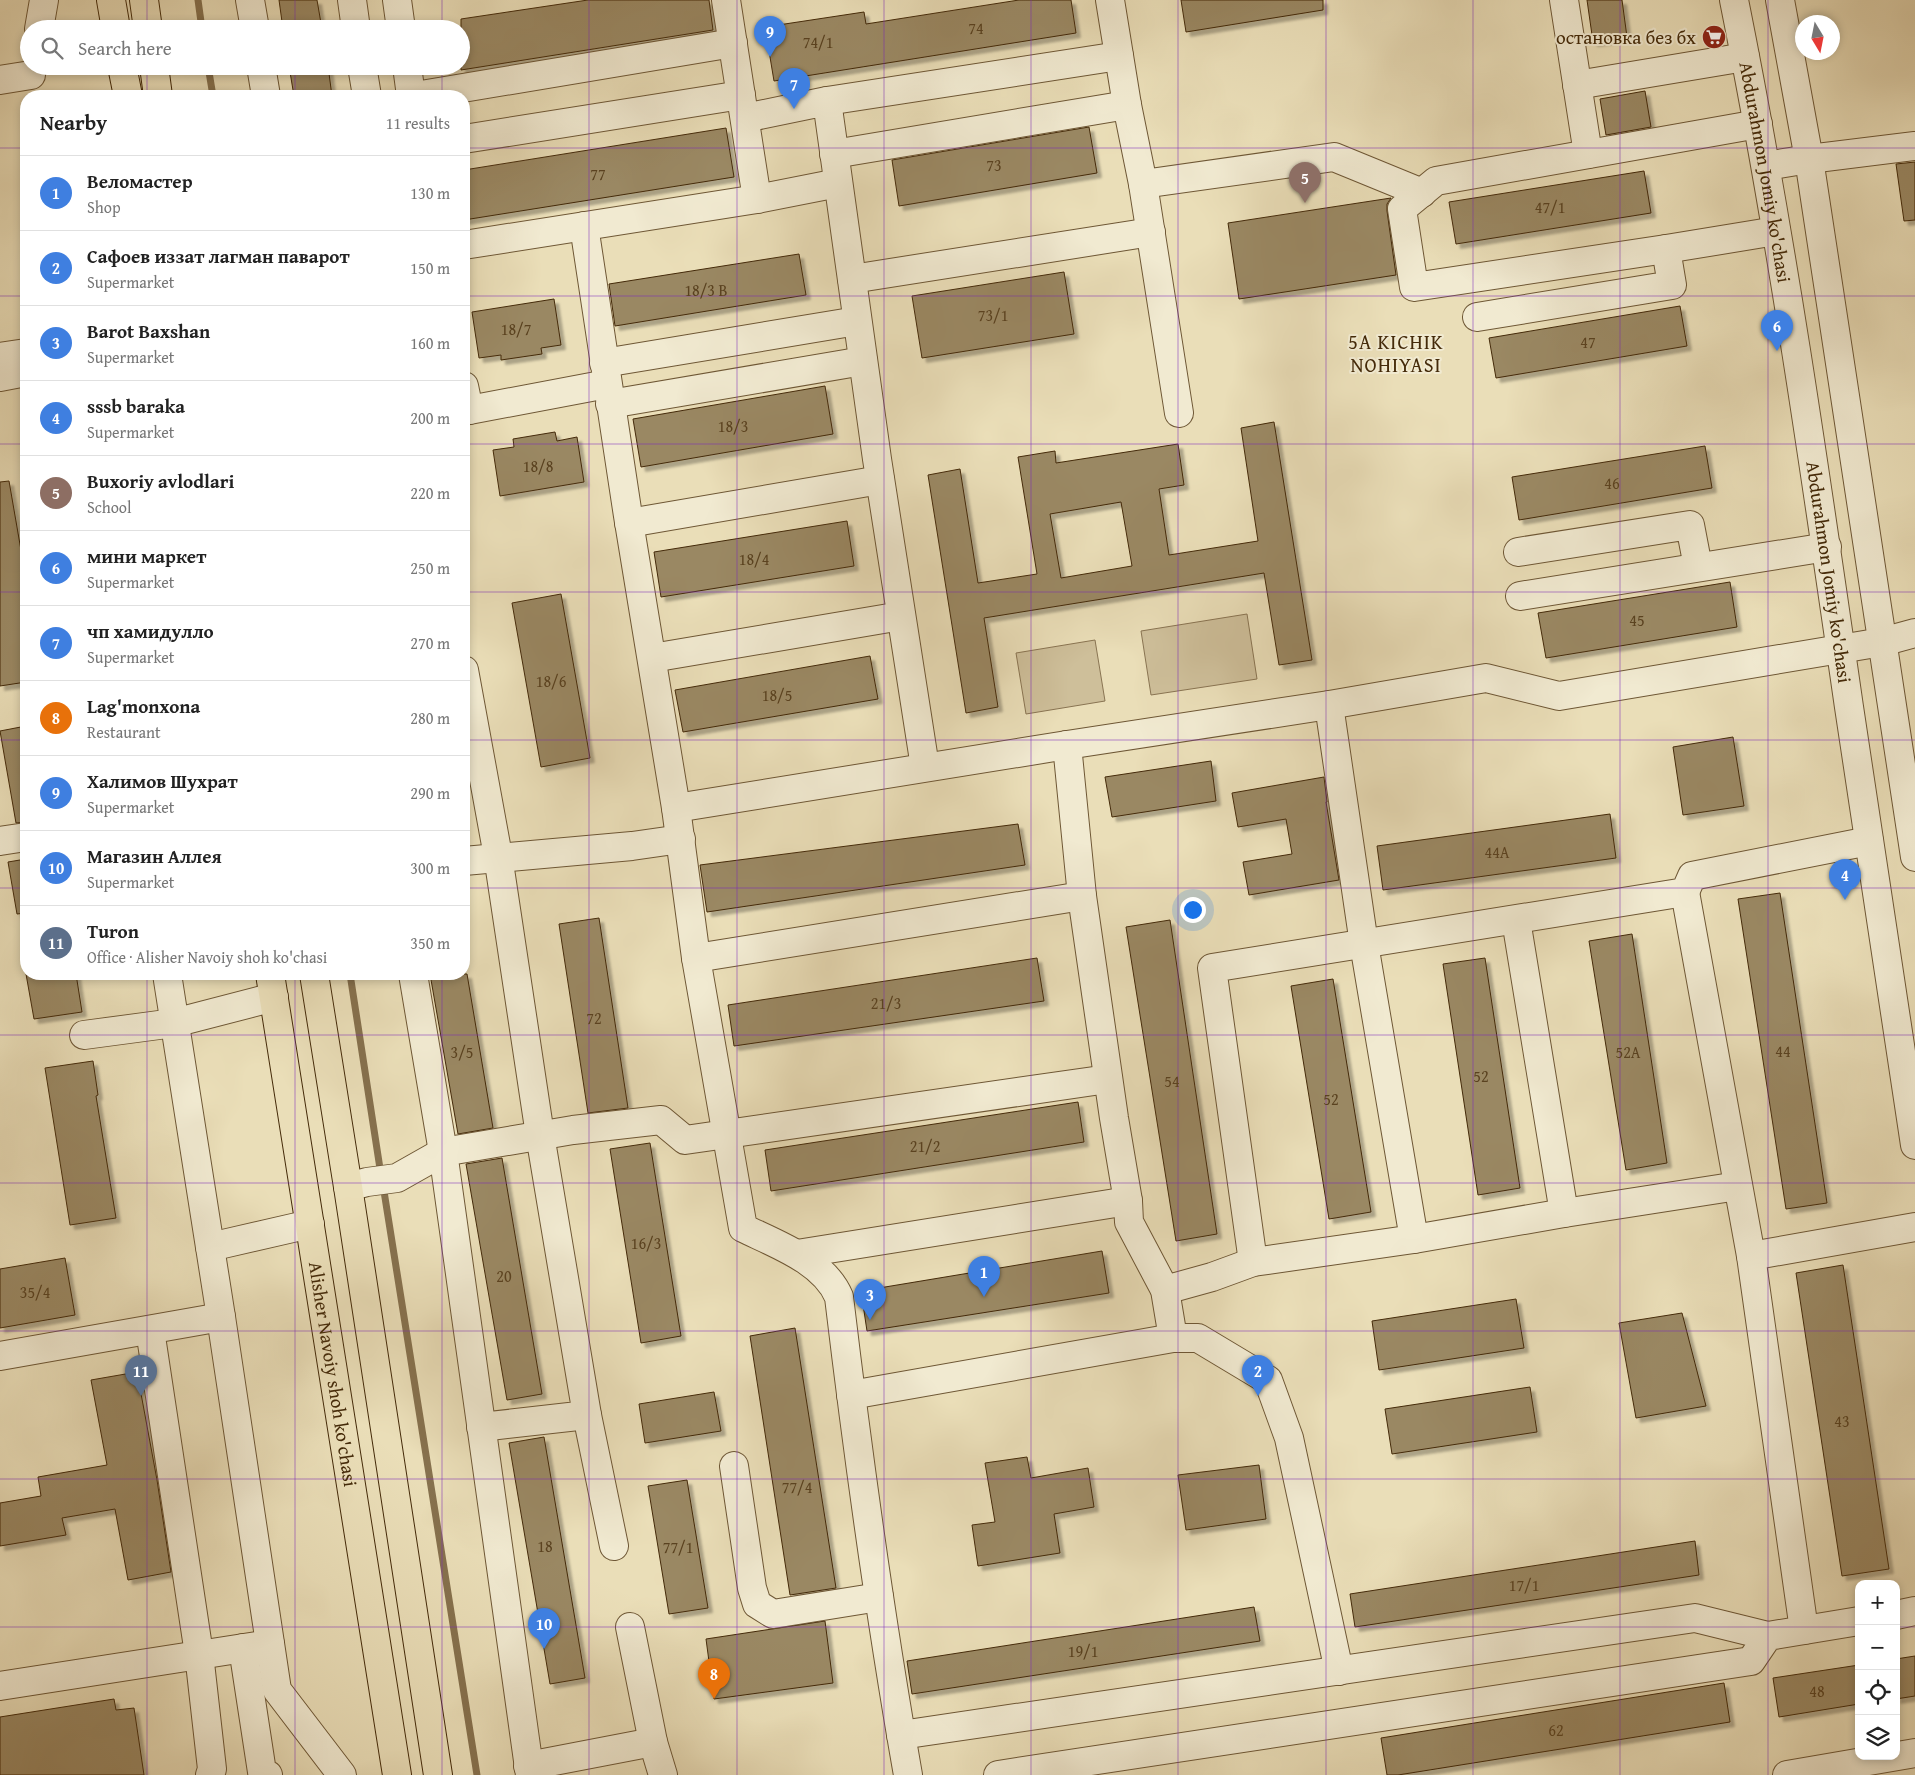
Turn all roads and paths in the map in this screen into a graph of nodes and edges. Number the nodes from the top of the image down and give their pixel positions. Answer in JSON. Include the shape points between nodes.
{"nodes":[{"id":1,"x":44,"y":0,"type":"edge"},
{"id":2,"x":111,"y":0,"type":"edge"},
{"id":3,"x":144,"y":0,"type":"edge"},
{"id":4,"x":250,"y":0,"type":"edge"},
{"id":5,"x":352,"y":0,"type":"edge"},
{"id":6,"x":397,"y":0,"type":"edge"},
{"id":7,"x":726,"y":0,"type":"edge"},
{"id":8,"x":1110,"y":0,"type":"edge"},
{"id":9,"x":1564,"y":0,"type":"edge"},
{"id":10,"x":1734,"y":0,"type":"edge"},
{"id":11,"x":1780,"y":0,"type":"edge"},
{"id":12,"x":41,"y":20,"type":"edge"},
{"id":13,"x":114,"y":20,"type":"edge"},
{"id":14,"x":147,"y":20,"type":"edge"},
{"id":15,"x":253,"y":20,"type":"edge"},
{"id":16,"x":355,"y":20,"type":"edge"},
{"id":17,"x":400,"y":20,"type":"edge"},
{"id":18,"x":733,"y":44,"type":"junction"},
{"id":19,"x":1119,"y":56,"type":"junction"},
{"id":20,"x":1746,"y":57,"type":"junction"},
{"id":21,"x":124,"y":75,"type":"edge"},
{"id":22,"x":155,"y":75,"type":"edge"},
{"id":23,"x":262,"y":75,"type":"edge"},
{"id":24,"x":364,"y":75,"type":"edge"},
{"id":25,"x":408,"y":75,"type":"edge"},
{"id":26,"x":32,"y":79,"type":"edge"},
{"id":27,"x":0,"y":80,"type":"edge"},
{"id":28,"x":1577,"y":85,"type":"junction"},
{"id":29,"x":127,"y":90,"type":"edge"},
{"id":30,"x":157,"y":90,"type":"edge"},
{"id":31,"x":265,"y":90,"type":"edge"},
{"id":32,"x":366,"y":90,"type":"edge"},
{"id":33,"x":410,"y":90,"type":"edge"},
{"id":34,"x":452,"y":90,"type":"edge"},
{"id":35,"x":827,"y":101,"type":"junction"},
{"id":36,"x":1127,"y":105,"type":"junction"},
{"id":37,"x":743,"y":106,"type":"junction"},
{"id":38,"x":1758,"y":124,"type":"junction"},
{"id":39,"x":470,"y":137,"type":"edge"},
{"id":40,"x":1915,"y":146,"type":"edge"},
{"id":41,"x":834,"y":154,"type":"junction"},
{"id":42,"x":1588,"y":154,"type":"junction"},
{"id":43,"x":1809,"y":159,"type":"junction"},
{"id":44,"x":1766,"y":166,"type":"junction"},
{"id":45,"x":838,"y":183,"type":"junction"},
{"id":46,"x":1143,"y":184,"type":"junction"},
{"id":47,"x":1422,"y":193,"type":"junction"},
{"id":48,"x":758,"y":199,"type":"junction"},
{"id":49,"x":584,"y":226,"type":"junction"},
{"id":50,"x":1776,"y":231,"type":"junction"},
{"id":51,"x":1151,"y":232,"type":"junction"},
{"id":52,"x":470,"y":244,"type":"edge"},
{"id":53,"x":1666,"y":249,"type":"junction"},
{"id":54,"x":852,"y":279,"type":"junction"},
{"id":55,"x":1477,"y":318,"type":"dead end"},
{"id":56,"x":857,"y":321,"type":"junction"},
{"id":57,"x":20,"y":354,"type":"edge"},
{"id":58,"x":0,"y":357,"type":"edge"},
{"id":59,"x":863,"y":361,"type":"junction"},
{"id":60,"x":20,"y":373,"type":"edge"},
{"id":61,"x":0,"y":377,"type":"edge"},
{"id":62,"x":607,"y":384,"type":"junction"},
{"id":63,"x":470,"y":401,"type":"edge"},
{"id":64,"x":1179,"y":413,"type":"dead end"},
{"id":65,"x":880,"y":480,"type":"junction"},
{"id":66,"x":629,"y":522,"type":"junction"},
{"id":67,"x":1827,"y":547,"type":"junction"},
{"id":68,"x":1518,"y":552,"type":"dead end"},
{"id":69,"x":1698,"y":568,"type":"junction"},
{"id":70,"x":1520,"y":596,"type":"dead end"},
{"id":71,"x":901,"y":616,"type":"junction"},
{"id":72,"x":1915,"y":633,"type":"edge"},
{"id":73,"x":1882,"y":642,"type":"junction"},
{"id":74,"x":1841,"y":649,"type":"junction"},
{"id":75,"x":652,"y":658,"type":"junction"},
{"id":76,"x":1329,"y":706,"type":"junction"},
{"id":77,"x":470,"y":711,"type":"edge"},
{"id":78,"x":1067,"y":745,"type":"junction"},
{"id":79,"x":925,"y":768,"type":"junction"},
{"id":80,"x":676,"y":808,"type":"junction"},
{"id":81,"x":20,"y":838,"type":"edge"},
{"id":82,"x":680,"y":839,"type":"junction"},
{"id":83,"x":0,"y":841,"type":"edge"},
{"id":84,"x":1869,"y":841,"type":"junction"},
{"id":85,"x":498,"y":856,"type":"junction"},
{"id":86,"x":1915,"y":857,"type":"edge"},
{"id":87,"x":470,"y":860,"type":"edge"},
{"id":88,"x":1685,"y":892,"type":"junction"},
{"id":89,"x":1082,"y":896,"type":"junction"},
{"id":90,"x":1516,"y":920,"type":"junction"},
{"id":91,"x":1364,"y":944,"type":"junction"},
{"id":92,"x":696,"y":958,"type":"junction"},
{"id":93,"x":167,"y":980,"type":"edge"},
{"id":94,"x":315,"y":980,"type":"edge"},
{"id":95,"x":414,"y":980,"type":"edge"},
{"id":96,"x":272,"y":985,"type":"edge"},
{"id":97,"x":174,"y":1023,"type":"junction"},
{"id":98,"x":84,"y":1035,"type":"dead end"},
{"id":99,"x":1108,"y":1079,"type":"junction"},
{"id":100,"x":540,"y":1135,"type":"junction"},
{"id":101,"x":726,"y":1135,"type":"junction"},
{"id":102,"x":1915,"y":1145,"type":"edge"},
{"id":103,"x":443,"y":1152,"type":"junction"},
{"id":104,"x":358,"y":1185,"type":"junction"},
{"id":105,"x":1738,"y":1186,"type":"junction"},
{"id":106,"x":1128,"y":1201,"type":"junction"},
{"id":107,"x":1564,"y":1213,"type":"junction"},
{"id":108,"x":310,"y":1224,"type":"junction"},
{"id":109,"x":1915,"y":1227,"type":"edge"},
{"id":110,"x":1414,"y":1239,"type":"junction"},
{"id":111,"x":210,"y":1246,"type":"junction"},
{"id":112,"x":798,"y":1254,"type":"junction"},
{"id":113,"x":1751,"y":1256,"type":"junction"},
{"id":114,"x":1253,"y":1262,"type":"junction"},
{"id":115,"x":1165,"y":1290,"type":"junction"},
{"id":116,"x":221,"y":1317,"type":"junction"},
{"id":117,"x":150,"y":1330,"type":"junction"},
{"id":118,"x":1173,"y":1338,"type":"junction"},
{"id":119,"x":0,"y":1356,"type":"edge"},
{"id":120,"x":851,"y":1395,"type":"junction"},
{"id":121,"x":587,"y":1415,"type":"junction"},
{"id":122,"x":481,"y":1427,"type":"junction"},
{"id":123,"x":734,"y":1466,"type":"dead end"},
{"id":124,"x":614,"y":1546,"type":"dead end"},
{"id":125,"x":879,"y":1597,"type":"junction"},
{"id":126,"x":1915,"y":1612,"type":"edge"},
{"id":127,"x":1900,"y":1614,"type":"edge"},
{"id":128,"x":1855,"y":1622,"type":"edge"},
{"id":129,"x":630,"y":1627,"type":"dead end"},
{"id":130,"x":1804,"y":1630,"type":"junction"},
{"id":131,"x":1768,"y":1636,"type":"junction"},
{"id":132,"x":270,"y":1644,"type":"junction"},
{"id":133,"x":243,"y":1648,"type":"junction"},
{"id":134,"x":199,"y":1654,"type":"junction"},
{"id":135,"x":1338,"y":1671,"type":"junction"},
{"id":136,"x":0,"y":1686,"type":"edge"},
{"id":137,"x":901,"y":1735,"type":"junction"},
{"id":138,"x":653,"y":1742,"type":"junction"},
{"id":139,"x":1915,"y":1753,"type":"edge"},
{"id":140,"x":529,"y":1770,"type":"edge"},
{"id":141,"x":210,"y":1775,"type":"edge"},
{"id":142,"x":268,"y":1775,"type":"edge"},
{"id":143,"x":342,"y":1775,"type":"edge"},
{"id":144,"x":397,"y":1775,"type":"edge"},
{"id":145,"x":438,"y":1775,"type":"edge"},
{"id":146,"x":663,"y":1775,"type":"edge"},
{"id":147,"x":908,"y":1775,"type":"edge"},
{"id":148,"x":998,"y":1775,"type":"edge"},
{"id":149,"x":1787,"y":1775,"type":"edge"}],
"edges":[{"from":1,"to":12,"type":"street"},
{"from":2,"to":13,"type":"main road"},
{"from":3,"to":14,"type":"main road"},
{"from":4,"to":15,"type":"street"},
{"from":5,"to":16,"type":"street"},
{"from":6,"to":17,"type":"street"},
{"from":7,"to":18,"type":"street"},
{"from":8,"to":19,"type":"street"},
{"from":9,"to":28,"type":"street"},
{"from":10,"to":20,"type":"street","name":"Abdurahmon Jomiy ko'chasi"},
{"from":11,"to":43,"type":"street"},
{"from":18,"to":34,"type":"street"},
{"from":18,"to":37,"type":"street"},
{"from":19,"to":35,"type":"street"},
{"from":19,"to":36,"type":"street"},
{"from":20,"to":28,"type":"street"},
{"from":20,"to":38,"type":"street","name":"Abdurahmon Jomiy ko'chasi"},
{"from":21,"to":29,"type":"main road"},
{"from":22,"to":30,"type":"main road"},
{"from":23,"to":31,"type":"street"},
{"from":24,"to":32,"type":"street"},
{"from":25,"to":33,"type":"street"},
{"from":26,"to":27,"type":"street"},
{"from":28,"to":42,"type":"street"},
{"from":35,"to":37,"type":"street"},
{"from":35,"to":41,"type":"street"},
{"from":36,"to":41,"type":"street"},
{"from":36,"to":46,"type":"street"},
{"from":37,"to":39,"type":"street"},
{"from":37,"to":48,"type":"street"},
{"from":38,"to":42,"type":"street"},
{"from":38,"to":44,"type":"street","name":"Abdurahmon Jomiy ko'chasi"},
{"from":40,"to":43,"type":"street"},
{"from":41,"to":45,"type":"street"},
{"from":42,"to":47,"type":"street","via":[[1436,181]]},
{"from":43,"to":44,"type":"street"},
{"from":43,"to":73,"type":"street"},
{"from":44,"to":50,"type":"street","name":"Abdurahmon Jomiy ko'chasi"},
{"from":45,"to":48,"type":"street"},
{"from":45,"to":54,"type":"street"},
{"from":46,"to":47,"type":"street","via":[[1334,157]]},
{"from":46,"to":51,"type":"street"},
{"from":47,"to":53,"type":"street","via":[[1402,208],[1414,287]]},
{"from":48,"to":49,"type":"street"},
{"from":49,"to":52,"type":"street"},
{"from":49,"to":62,"type":"street"},
{"from":50,"to":53,"type":"street"},
{"from":50,"to":67,"type":"street","name":"Abdurahmon Jomiy ko'chasi"},
{"from":51,"to":54,"type":"street"},
{"from":51,"to":64,"type":"street"},
{"from":53,"to":55,"type":"street","via":[[1672,285]]},
{"from":54,"to":56,"type":"street"},
{"from":56,"to":59,"type":"street"},
{"from":56,"to":62,"type":"street"},
{"from":57,"to":58,"type":"street"},
{"from":59,"to":62,"type":"street"},
{"from":59,"to":65,"type":"street"},
{"from":60,"to":61,"type":"street"},
{"from":62,"to":63,"type":"street"},
{"from":62,"to":66,"type":"street"},
{"from":65,"to":66,"type":"street"},
{"from":65,"to":71,"type":"street"},
{"from":66,"to":75,"type":"street"},
{"from":67,"to":69,"type":"street"},
{"from":67,"to":74,"type":"street","name":"Abdurahmon Jomiy ko'chasi"},
{"from":68,"to":69,"type":"street","via":[[1690,525]]},
{"from":69,"to":70,"type":"street"},
{"from":71,"to":75,"type":"street"},
{"from":71,"to":79,"type":"street"},
{"from":72,"to":73,"type":"street"},
{"from":73,"to":74,"type":"street"},
{"from":73,"to":86,"type":"street"},
{"from":74,"to":76,"type":"street","via":[[1559,696],[1486,678]]},
{"from":74,"to":84,"type":"street","name":"Abdurahmon Jomiy ko'chasi"},
{"from":75,"to":80,"type":"street"},
{"from":76,"to":78,"type":"street"},
{"from":76,"to":91,"type":"street"},
{"from":77,"to":85,"type":"street"},
{"from":78,"to":79,"type":"street"},
{"from":78,"to":89,"type":"street"},
{"from":79,"to":80,"type":"street"},
{"from":80,"to":82,"type":"street"},
{"from":81,"to":83,"type":"street"},
{"from":82,"to":85,"type":"street","via":[[632,846]]},
{"from":82,"to":92,"type":"street"},
{"from":84,"to":88,"type":"street","via":[[1692,876]]},
{"from":84,"to":102,"type":"street","name":"Abdurahmon Jomiy ko'chasi"},
{"from":85,"to":87,"type":"street"},
{"from":85,"to":100,"type":"street"},
{"from":88,"to":90,"type":"street"},
{"from":88,"to":105,"type":"street"},
{"from":89,"to":92,"type":"street"},
{"from":89,"to":99,"type":"street"},
{"from":90,"to":91,"type":"street"},
{"from":90,"to":107,"type":"street"},
{"from":91,"to":110,"type":"street"},
{"from":91,"to":114,"type":"street","via":[[1212,968]]},
{"from":92,"to":101,"type":"street"},
{"from":93,"to":97,"type":"street"},
{"from":94,"to":104,"type":"main road"},
{"from":95,"to":103,"type":"street"},
{"from":96,"to":97,"type":"street"},
{"from":96,"to":108,"type":"main road","name":"Alisher Navoiy shoh ko'chasi"},
{"from":97,"to":98,"type":"street"},
{"from":97,"to":111,"type":"street"},
{"from":99,"to":101,"type":"street"},
{"from":99,"to":106,"type":"street"},
{"from":100,"to":101,"type":"street","via":[[661,1120],[685,1140]]},
{"from":100,"to":103,"type":"street"},
{"from":100,"to":121,"type":"street"},
{"from":101,"to":112,"type":"street","via":[[743,1228]]},
{"from":103,"to":104,"type":"street","via":[[397,1178]]},
{"from":103,"to":122,"type":"street"},
{"from":104,"to":145,"type":"main road"},
{"from":105,"to":107,"type":"street"},
{"from":105,"to":113,"type":"street"},
{"from":106,"to":112,"type":"street"},
{"from":106,"to":115,"type":"street","via":[[1129,1222]]},
{"from":107,"to":110,"type":"street"},
{"from":108,"to":111,"type":"street"},
{"from":108,"to":144,"type":"main road","name":"Alisher Navoiy shoh ko'chasi"},
{"from":109,"to":113,"type":"street"},
{"from":110,"to":114,"type":"street"},
{"from":111,"to":116,"type":"street"},
{"from":112,"to":120,"type":"street","via":[[834,1285],[839,1296]]},
{"from":113,"to":130,"type":"street"},
{"from":114,"to":115,"type":"street"},
{"from":115,"to":118,"type":"street"},
{"from":116,"to":117,"type":"street"},
{"from":116,"to":132,"type":"street"},
{"from":117,"to":119,"type":"street"},
{"from":117,"to":134,"type":"street"},
{"from":118,"to":120,"type":"street"},
{"from":118,"to":135,"type":"street","via":[[1198,1338],[1268,1380],[1289,1438]]},
{"from":120,"to":125,"type":"street"},
{"from":121,"to":122,"type":"street"},
{"from":121,"to":124,"type":"street"},
{"from":122,"to":140,"type":"street"},
{"from":123,"to":125,"type":"street","via":[[757,1604],[773,1614]]},
{"from":125,"to":137,"type":"street"},
{"from":126,"to":127,"type":"street"},
{"from":128,"to":130,"type":"street"},
{"from":129,"to":138,"type":"street"},
{"from":130,"to":131,"type":"street"},
{"from":131,"to":135,"type":"street","via":[[1695,1618]]},
{"from":131,"to":148,"type":"street","via":[[1751,1660]]},
{"from":132,"to":133,"type":"street"},
{"from":132,"to":143,"type":"street","via":[[277,1690]]},
{"from":133,"to":134,"type":"street"},
{"from":133,"to":142,"type":"street","via":[[262,1772]]},
{"from":134,"to":136,"type":"street"},
{"from":134,"to":141,"type":"street","via":[[212,1769]]},
{"from":135,"to":137,"type":"street"},
{"from":137,"to":147,"type":"street"},
{"from":138,"to":140,"type":"street"},
{"from":138,"to":146,"type":"street"},
{"from":139,"to":149,"type":"street"}]}
